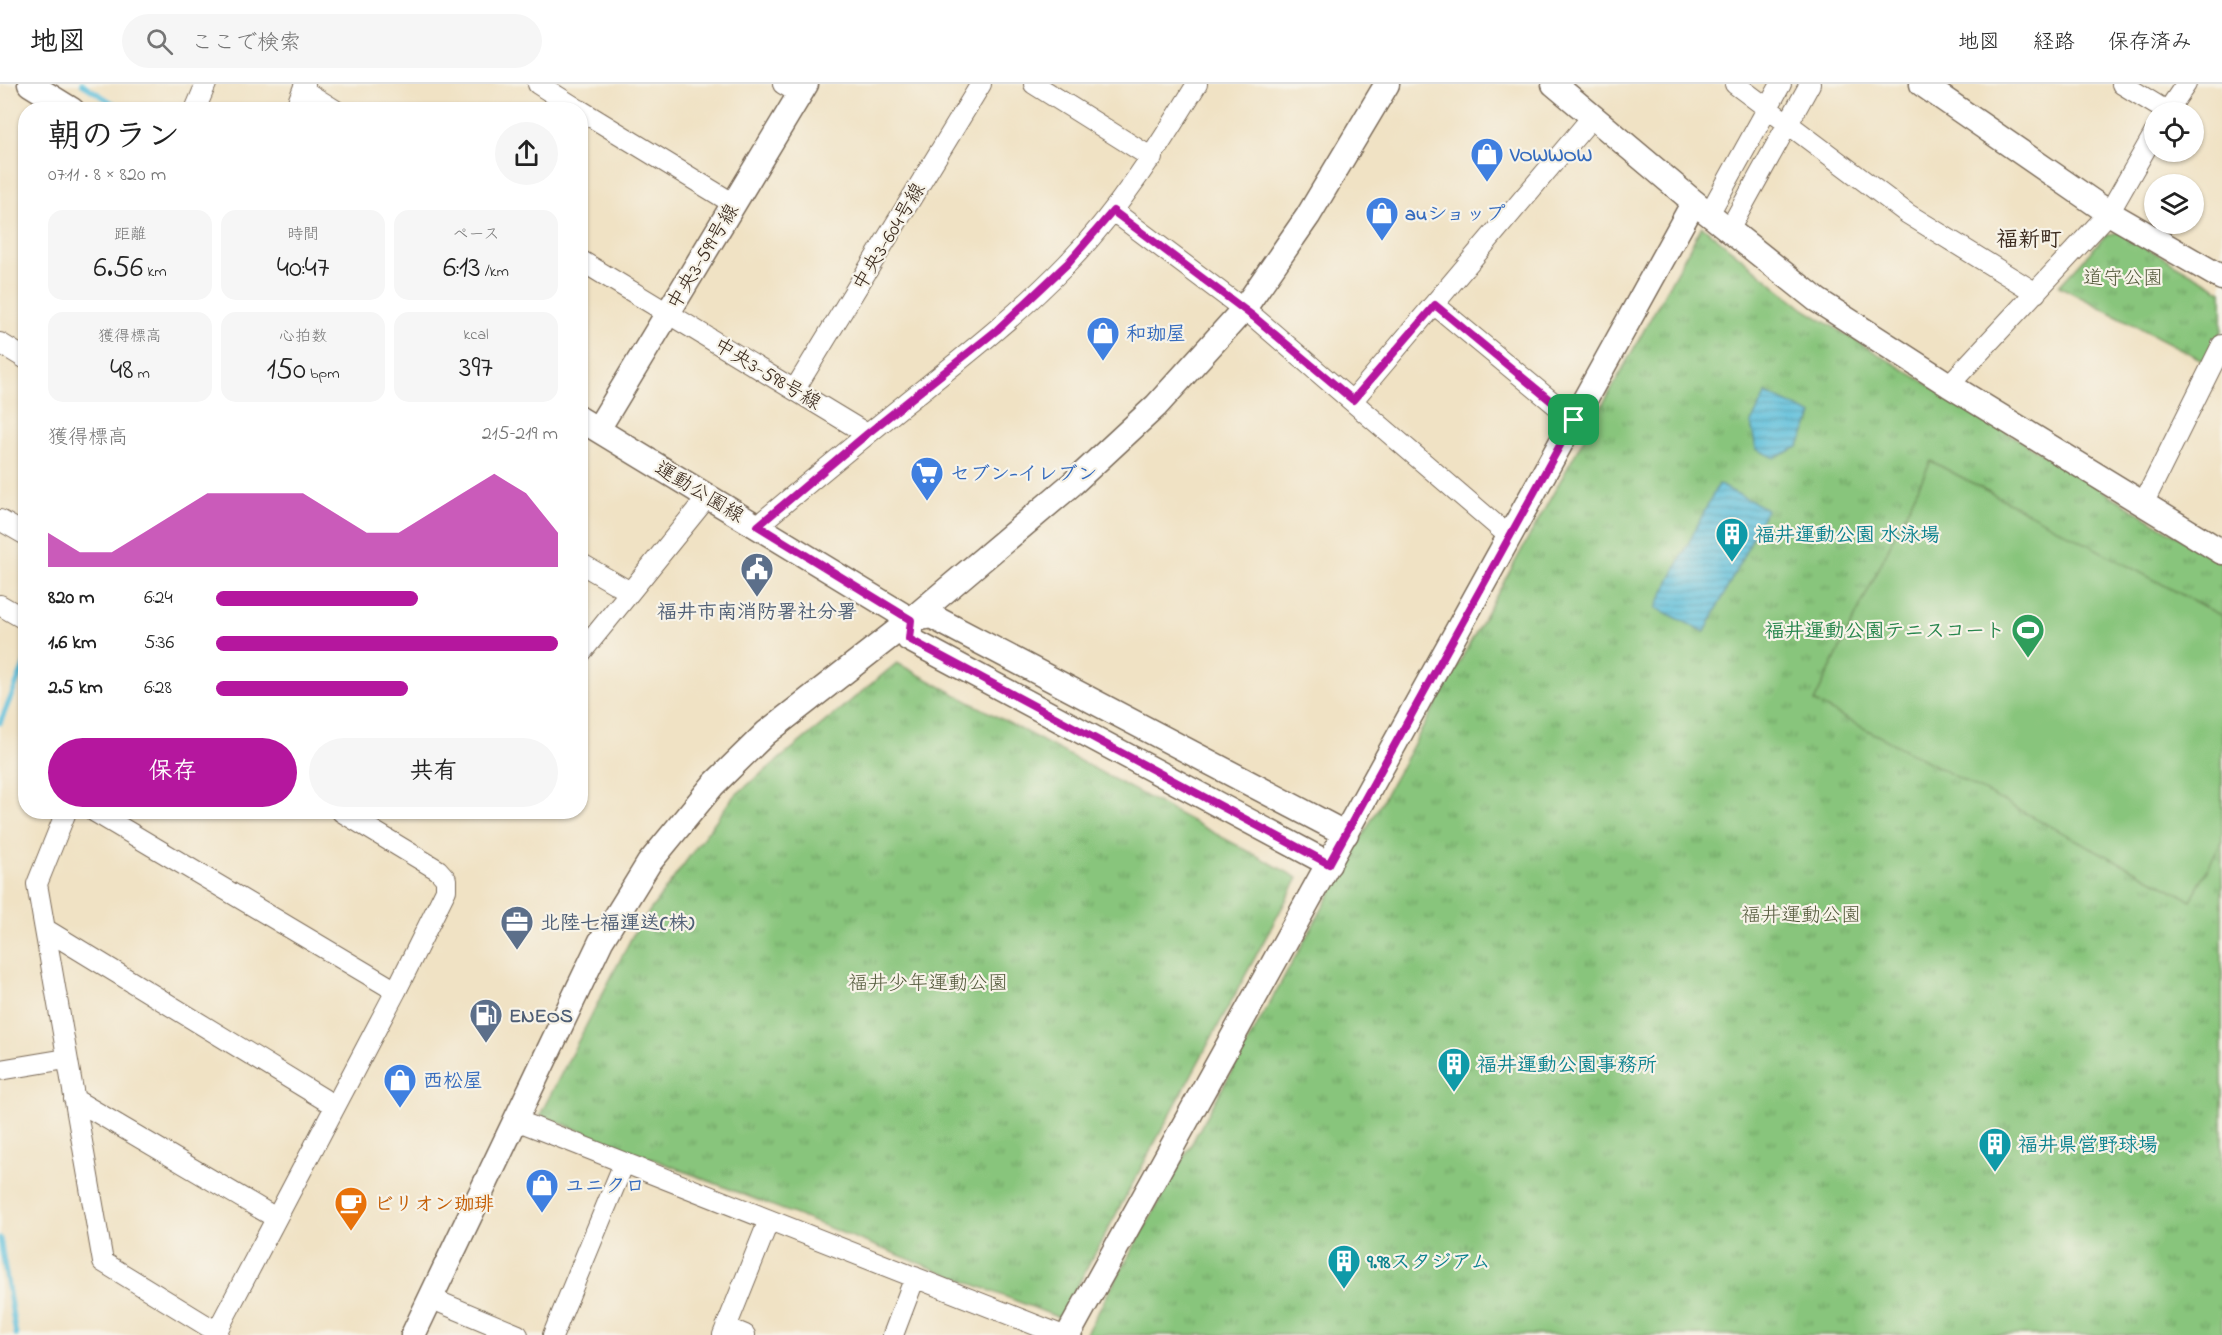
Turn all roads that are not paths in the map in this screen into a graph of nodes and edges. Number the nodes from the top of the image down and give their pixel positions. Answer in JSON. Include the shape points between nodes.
{"nodes":[{"id":1,"x":30,"y":84,"type":"edge"},
{"id":2,"x":206,"y":84,"type":"edge"},
{"id":3,"x":538,"y":84,"type":"edge"},
{"id":4,"x":981,"y":84,"type":"edge"},
{"id":5,"x":1034,"y":84,"type":"edge"},
{"id":6,"x":1197,"y":84,"type":"edge"},
{"id":7,"x":1387,"y":84,"type":"edge"},
{"id":8,"x":1734,"y":84,"type":"edge"},
{"id":9,"x":1781,"y":84,"type":"edge"},
{"id":10,"x":1810,"y":84,"type":"edge"},
{"id":11,"x":1922,"y":84,"type":"edge"},
{"id":12,"x":2122,"y":84,"type":"edge"},
{"id":13,"x":2186,"y":84,"type":"edge"},
{"id":14,"x":1560,"y":86,"type":"edge"},
{"id":15,"x":304,"y":87,"type":"edge"},
{"id":16,"x":797,"y":87,"type":"edge"},
{"id":17,"x":59,"y":102,"type":"edge"},
{"id":18,"x":198,"y":102,"type":"edge"},
{"id":19,"x":298,"y":102,"type":"edge"},
{"id":20,"x":324,"y":102,"type":"edge"},
{"id":21,"x":567,"y":102,"type":"edge"},
{"id":22,"x":2152,"y":102,"type":"edge"},
{"id":23,"x":2174,"y":102,"type":"edge"},
{"id":24,"x":1767,"y":109,"type":"junction"},
{"id":25,"x":588,"y":115,"type":"edge"},
{"id":26,"x":1593,"y":116,"type":"junction"},
{"id":27,"x":1788,"y":123,"type":"junction"},
{"id":28,"x":2144,"y":152,"type":"edge"},
{"id":29,"x":1152,"y":158,"type":"junction"},
{"id":30,"x":734,"y":204,"type":"junction"},
{"id":31,"x":1702,"y":208,"type":"junction"},
{"id":32,"x":1113,"y":211,"type":"junction"},
{"id":33,"x":2109,"y":213,"type":"junction"},
{"id":34,"x":1729,"y":230,"type":"junction"},
{"id":35,"x":588,"y":265,"type":"edge"},
{"id":36,"x":2222,"y":278,"type":"edge"},
{"id":37,"x":2036,"y":293,"type":"junction"},
{"id":38,"x":1435,"y":305,"type":"junction"},
{"id":39,"x":1243,"y":310,"type":"junction"},
{"id":40,"x":668,"y":313,"type":"junction"},
{"id":41,"x":0,"y":343,"type":"edge"},
{"id":42,"x":2222,"y":345,"type":"edge"},
{"id":43,"x":18,"y":354,"type":"edge"},
{"id":44,"x":1949,"y":385,"type":"junction"},
{"id":45,"x":795,"y":389,"type":"junction"},
{"id":46,"x":1353,"y":400,"type":"junction"},
{"id":47,"x":1574,"y":420,"type":"junction"},
{"id":48,"x":589,"y":424,"type":"edge"},
{"id":49,"x":867,"y":434,"type":"junction"},
{"id":50,"x":708,"y":496,"type":"junction"},
{"id":51,"x":2143,"y":504,"type":"junction"},
{"id":52,"x":0,"y":520,"type":"edge"},
{"id":53,"x":758,"y":526,"type":"junction"},
{"id":54,"x":18,"y":530,"type":"edge"},
{"id":55,"x":1510,"y":537,"type":"junction"},
{"id":56,"x":2222,"y":552,"type":"edge"},
{"id":57,"x":588,"y":568,"type":"edge"},
{"id":58,"x":630,"y":592,"type":"junction"},
{"id":59,"x":0,"y":605,"type":"edge"},
{"id":60,"x":18,"y":615,"type":"edge"},
{"id":61,"x":911,"y":620,"type":"junction"},
{"id":62,"x":588,"y":644,"type":"edge"},
{"id":63,"x":63,"y":819,"type":"edge"},
{"id":64,"x":108,"y":819,"type":"edge"},
{"id":65,"x":354,"y":819,"type":"edge"},
{"id":66,"x":1346,"y":834,"type":"junction"},
{"id":67,"x":1329,"y":864,"type":"junction"},
{"id":68,"x":45,"y":929,"type":"junction"},
{"id":69,"x":396,"y":991,"type":"junction"},
{"id":70,"x":66,"y":1059,"type":"junction"},
{"id":71,"x":0,"y":1070,"type":"edge"},
{"id":72,"x":74,"y":1099,"type":"junction"},
{"id":73,"x":335,"y":1106,"type":"junction"},
{"id":74,"x":516,"y":1120,"type":"junction"},
{"id":75,"x":624,"y":1162,"type":"junction"},
{"id":76,"x":276,"y":1218,"type":"junction"},
{"id":77,"x":769,"y":1220,"type":"junction"},
{"id":78,"x":915,"y":1277,"type":"junction"},
{"id":79,"x":430,"y":1298,"type":"junction"},
{"id":80,"x":725,"y":1331,"type":"edge"},
{"id":81,"x":216,"y":1333,"type":"edge"},
{"id":82,"x":412,"y":1335,"type":"edge"},
{"id":83,"x":518,"y":1335,"type":"edge"},
{"id":84,"x":553,"y":1335,"type":"edge"},
{"id":85,"x":745,"y":1335,"type":"edge"},
{"id":86,"x":893,"y":1335,"type":"edge"},
{"id":87,"x":1061,"y":1335,"type":"edge"},
{"id":88,"x":1068,"y":1335,"type":"edge"}],
"edges":[{"from":1,"to":17,"type":"street"},
{"from":2,"to":18,"type":"street"},
{"from":3,"to":21,"type":"street"},
{"from":4,"to":45,"type":"street","name":"中央3-604号線"},
{"from":5,"to":29,"type":"street"},
{"from":6,"to":29,"type":"street"},
{"from":7,"to":39,"type":"street","via":[[1308,216]]},
{"from":8,"to":24,"type":"street"},
{"from":9,"to":24,"type":"street"},
{"from":10,"to":27,"type":"street"},
{"from":11,"to":33,"type":"street"},
{"from":12,"to":22,"type":"street"},
{"from":13,"to":23,"type":"street"},
{"from":14,"to":26,"type":"street"},
{"from":15,"to":19,"type":"street"},
{"from":15,"to":20,"type":"street"},
{"from":16,"to":30,"type":"street","name":"中央3-599号線"},
{"from":24,"to":27,"type":"street"},
{"from":24,"to":31,"type":"street"},
{"from":25,"to":30,"type":"street"},
{"from":26,"to":31,"type":"street"},
{"from":26,"to":38,"type":"street"},
{"from":27,"to":34,"type":"street"},
{"from":27,"to":37,"type":"street","via":[[1908,214]]},
{"from":28,"to":33,"type":"street"},
{"from":29,"to":32,"type":"street"},
{"from":30,"to":40,"type":"street","name":"中央3-599号線"},
{"from":31,"to":34,"type":"street"},
{"from":31,"to":47,"type":"street"},
{"from":32,"to":39,"type":"street"},
{"from":32,"to":49,"type":"street","via":[[1067,264],[997,330]]},
{"from":33,"to":36,"type":"street"},
{"from":33,"to":37,"type":"street"},
{"from":34,"to":44,"type":"street","via":[[1816,300]]},
{"from":35,"to":40,"type":"street","name":"中央3-598号線"},
{"from":37,"to":44,"type":"street"},
{"from":38,"to":46,"type":"street"},
{"from":38,"to":47,"type":"street"},
{"from":39,"to":46,"type":"street"},
{"from":39,"to":61,"type":"street","via":[[1156,406],[1072,484]]},
{"from":40,"to":45,"type":"street","name":"中央3-598号線"},
{"from":40,"to":48,"type":"street","name":"中央3-599号線"},
{"from":41,"to":43,"type":"street"},
{"from":42,"to":51,"type":"street"},
{"from":44,"to":51,"type":"street"},
{"from":45,"to":49,"type":"street","name":"中央3-598号線"},
{"from":46,"to":55,"type":"street"},
{"from":47,"to":55,"type":"street"},
{"from":48,"to":50,"type":"street","name":"運動公園線"},
{"from":49,"to":53,"type":"street"},
{"from":50,"to":53,"type":"street","name":"運動公園線"},
{"from":50,"to":58,"type":"street"},
{"from":51,"to":56,"type":"street"},
{"from":52,"to":54,"type":"street"},
{"from":53,"to":61,"type":"street","name":"運動公園線"},
{"from":55,"to":66,"type":"street"},
{"from":57,"to":58,"type":"street"},
{"from":58,"to":62,"type":"street"},
{"from":59,"to":60,"type":"street"},
{"from":61,"to":66,"type":"street","via":[[931,616]]},
{"from":61,"to":67,"type":"street","via":[[909,639]]},
{"from":61,"to":74,"type":"street","via":[[746,751],[649,862],[601,941]]},
{"from":63,"to":68,"type":"street","via":[[37,884]]},
{"from":64,"to":69,"type":"street"},
{"from":65,"to":69,"type":"street","via":[[438,870],[446,879],[446,890]]},
{"from":66,"to":67,"type":"street"},
{"from":67,"to":88,"type":"street"},
{"from":68,"to":70,"type":"street"},
{"from":68,"to":73,"type":"street"},
{"from":69,"to":73,"type":"street"},
{"from":70,"to":71,"type":"street"},
{"from":70,"to":72,"type":"street"},
{"from":72,"to":76,"type":"street"},
{"from":72,"to":81,"type":"street","via":[[103,1262]]},
{"from":73,"to":76,"type":"street"},
{"from":74,"to":75,"type":"street"},
{"from":74,"to":79,"type":"street"},
{"from":75,"to":77,"type":"street"},
{"from":75,"to":84,"type":"street"},
{"from":76,"to":81,"type":"street"},
{"from":77,"to":78,"type":"street"},
{"from":77,"to":80,"type":"street"},
{"from":78,"to":86,"type":"street"},
{"from":78,"to":87,"type":"street"},
{"from":79,"to":82,"type":"street"},
{"from":79,"to":83,"type":"street"},
{"from":80,"to":85,"type":"street"}]}
